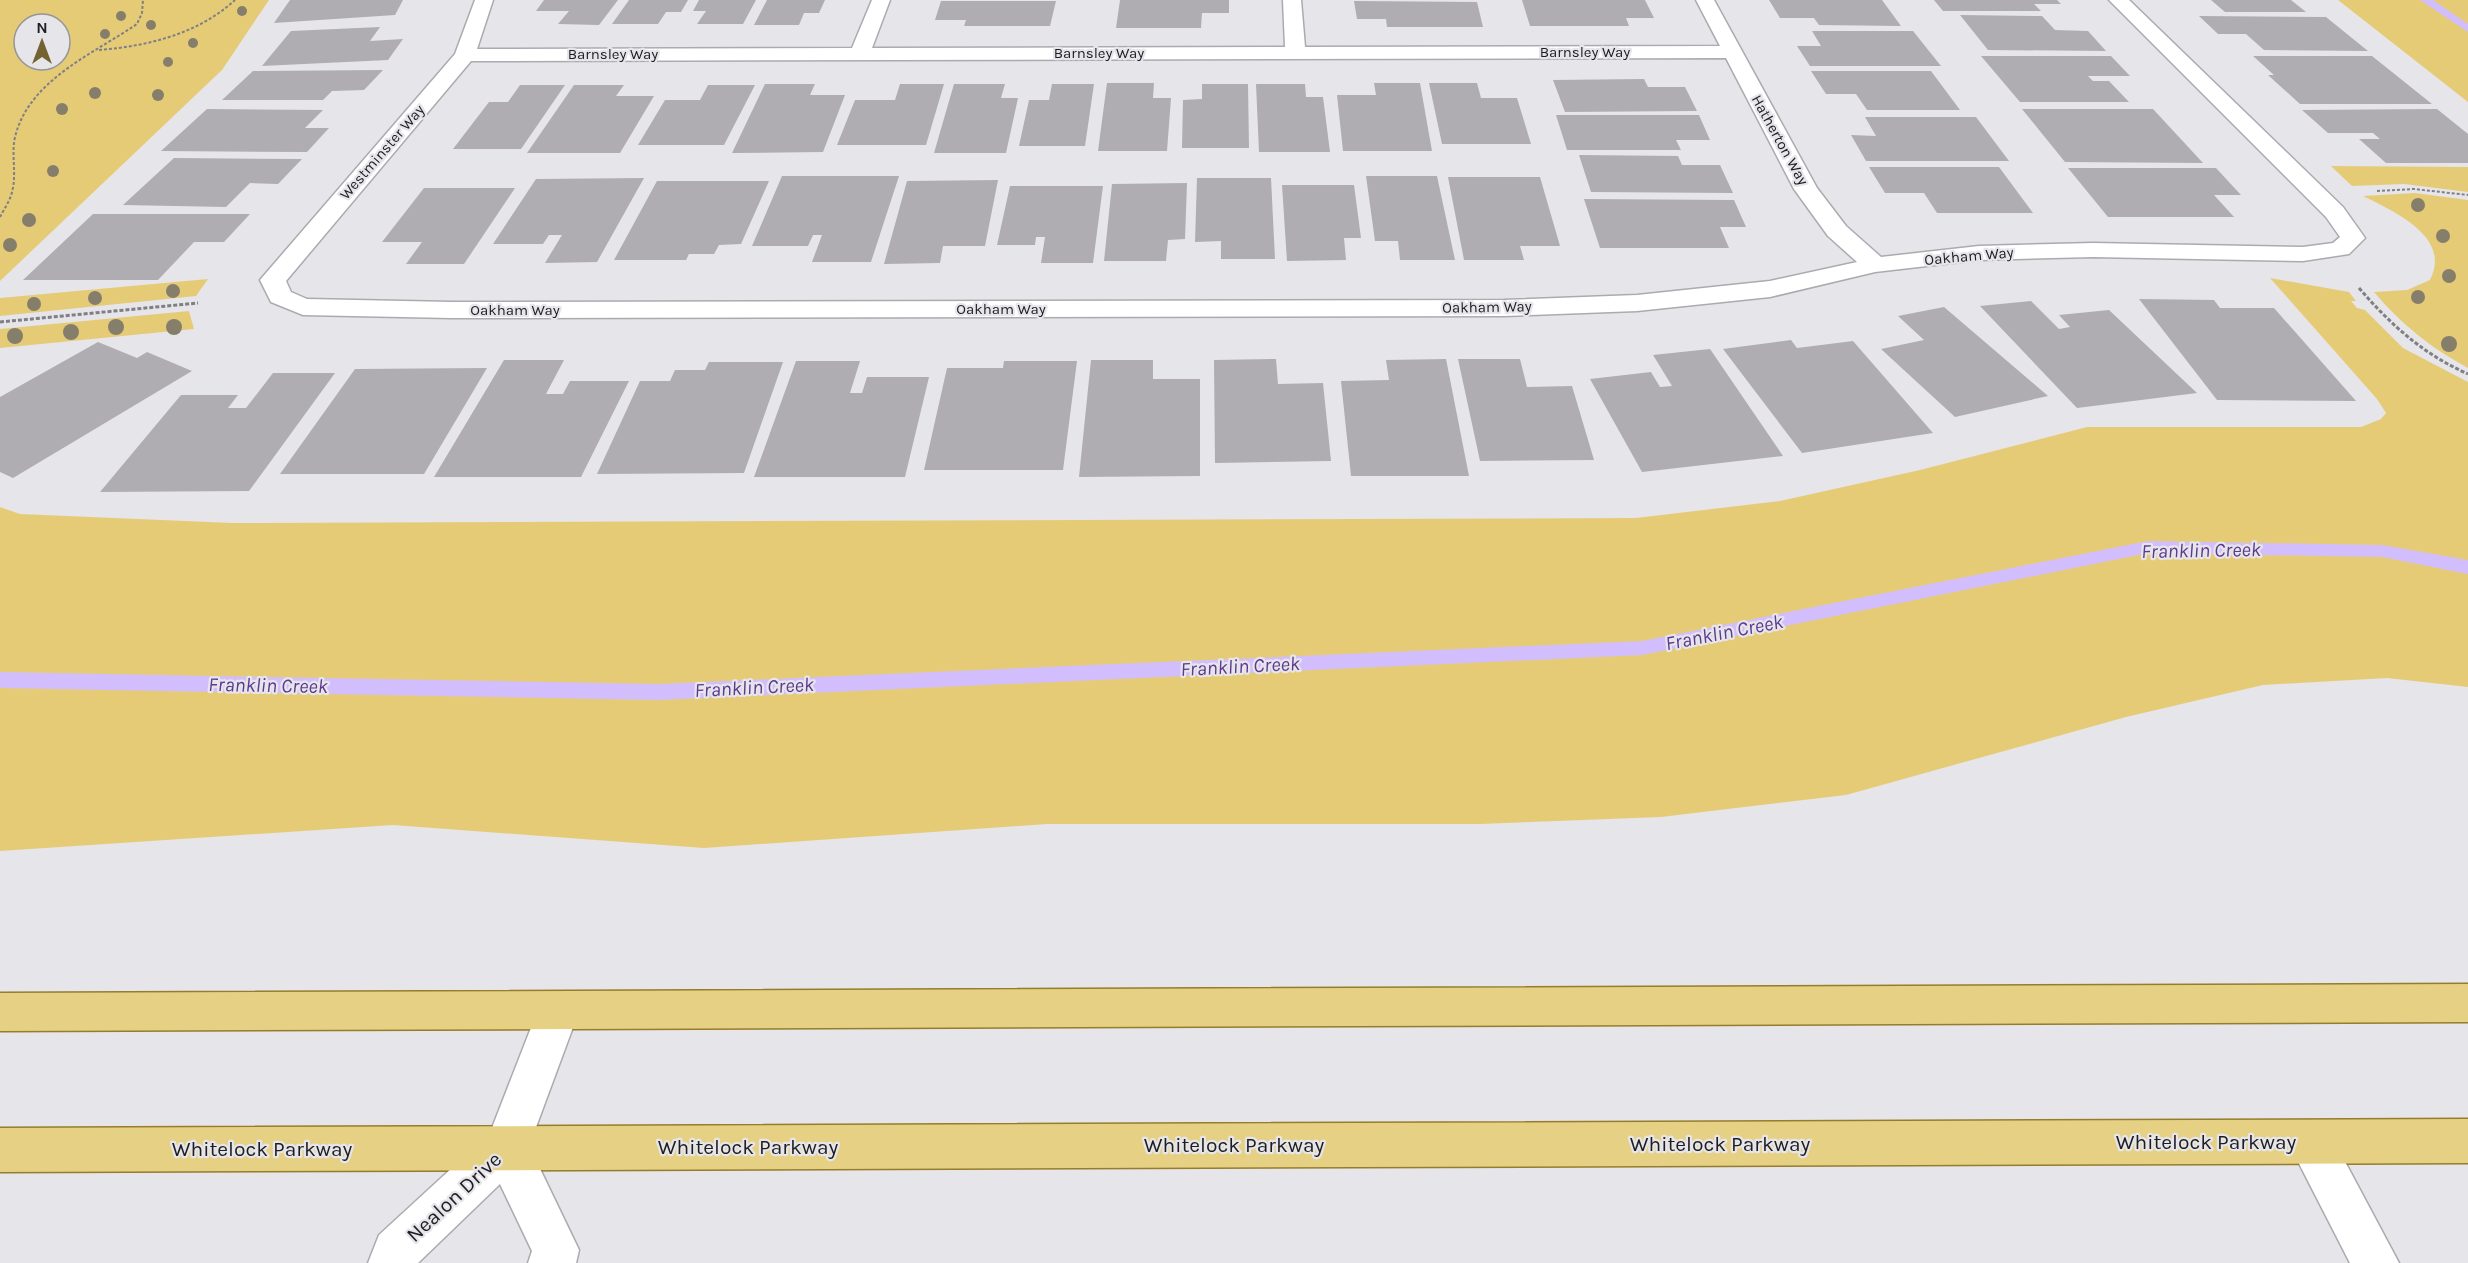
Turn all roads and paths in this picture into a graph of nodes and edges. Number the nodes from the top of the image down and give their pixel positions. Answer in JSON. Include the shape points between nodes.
{"nodes":[{"id":1,"x":143,"y":0,"type":"edge"},
{"id":2,"x":235,"y":0,"type":"edge"},
{"id":3,"x":484,"y":0,"type":"edge"},
{"id":4,"x":882,"y":0,"type":"edge"},
{"id":5,"x":1292,"y":0,"type":"edge"},
{"id":6,"x":1705,"y":0,"type":"edge"},
{"id":7,"x":2118,"y":0,"type":"edge"},
{"id":8,"x":99,"y":50,"type":"junction"},
{"id":9,"x":1295,"y":52,"type":"junction"},
{"id":10,"x":1732,"y":52,"type":"junction"},
{"id":11,"x":860,"y":53,"type":"junction"},
{"id":12,"x":465,"y":55,"type":"junction"},
{"id":13,"x":2372,"y":191,"type":"dead end"},
{"id":14,"x":2468,"y":195,"type":"edge"},
{"id":15,"x":0,"y":217,"type":"edge"},
{"id":16,"x":1875,"y":266,"type":"junction"},
{"id":17,"x":2359,"y":288,"type":"dead end"},
{"id":18,"x":280,"y":297,"type":"joint"},
{"id":19,"x":198,"y":303,"type":"dead end"},
{"id":20,"x":0,"y":322,"type":"edge"},
{"id":21,"x":2468,"y":374,"type":"edge"},
{"id":22,"x":2468,"y":1003,"type":"edge"},
{"id":23,"x":558,"y":1011,"type":"junction"},
{"id":24,"x":0,"y":1012,"type":"edge"},
{"id":25,"x":2468,"y":1141,"type":"edge"},
{"id":26,"x":2310,"y":1142,"type":"junction"},
{"id":27,"x":506,"y":1148,"type":"junction"},
{"id":28,"x":0,"y":1150,"type":"edge"},
{"id":29,"x":392,"y":1263,"type":"edge"},
{"id":30,"x":552,"y":1263,"type":"edge"},
{"id":31,"x":2375,"y":1263,"type":"edge"}],
"edges":[{"from":1,"to":8,"type":"path","via":[[137,24]]},
{"from":2,"to":8,"type":"path","via":[[204,22],[157,41]]},
{"from":3,"to":12,"type":"street","name":"Westminster Way"},
{"from":4,"to":11,"type":"street"},
{"from":5,"to":9,"type":"street"},
{"from":6,"to":10,"type":"street","name":"Hatherton Way"},
{"from":7,"to":16,"type":"street","name":"Oakham Way","via":[[2335,212],[2354,238],[2340,249],[2303,255],[2093,250],[1979,253]]},
{"from":8,"to":15,"type":"path","via":[[54,80],[23,116],[15,137],[12,192]]},
{"from":9,"to":10,"type":"street","name":"Barnsley Way"},
{"from":9,"to":11,"type":"street","name":"Barnsley Way"},
{"from":10,"to":16,"type":"street","name":"Hatherton Way","via":[[1806,189],[1837,231]]},
{"from":11,"to":12,"type":"street","name":"Barnsley Way"},
{"from":12,"to":18,"type":"street","name":"Westminster Way","via":[[273,280]]},
{"from":13,"to":14,"type":"path","via":[[2414,189]]},
{"from":16,"to":18,"type":"street","name":"Oakham Way","via":[[1770,289],[1637,303],[1504,308],[451,310],[303,307]]},
{"from":17,"to":21,"type":"path","via":[[2388,323],[2416,346]]},
{"from":19,"to":20,"type":"path"},
{"from":22,"to":23,"type":"main road"},
{"from":23,"to":24,"type":"main road"},
{"from":23,"to":27,"type":"street"},
{"from":25,"to":26,"type":"main road","name":"Whitelock Parkway"},
{"from":26,"to":27,"type":"main road","name":"Whitelock Parkway"},
{"from":26,"to":31,"type":"street"},
{"from":27,"to":28,"type":"main road","name":"Whitelock Parkway"},
{"from":27,"to":29,"type":"street","name":"Nealon Drive","via":[[396,1252]]},
{"from":27,"to":30,"type":"street","name":"Nealon Drive","via":[[556,1250]]}]}
